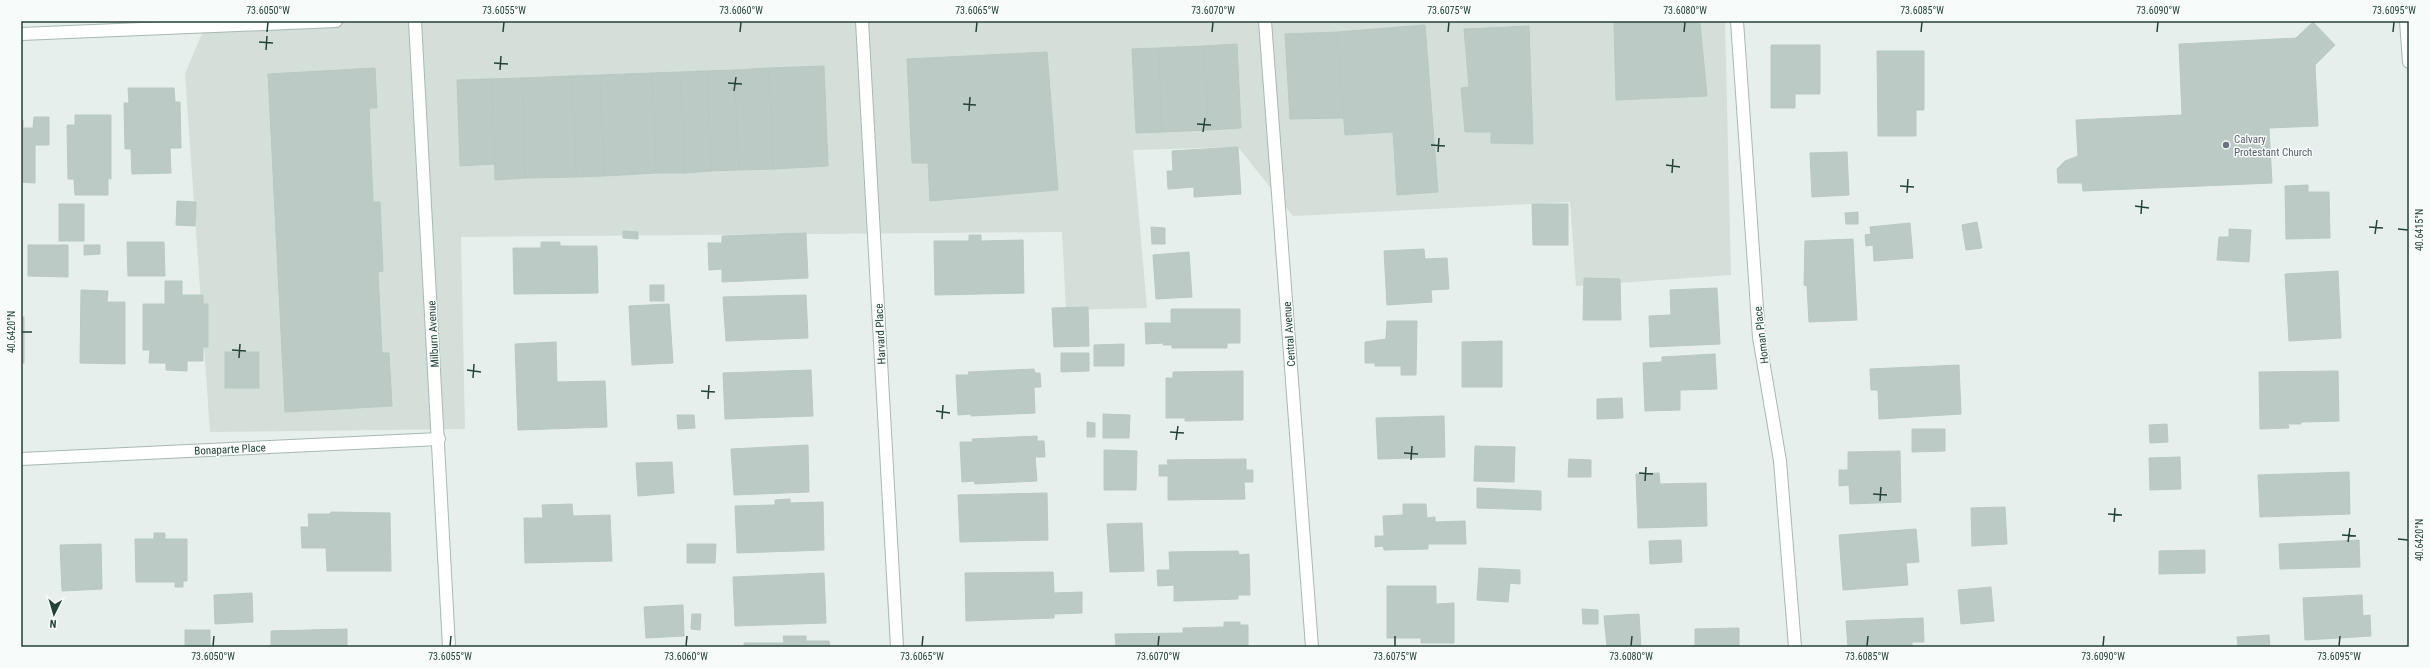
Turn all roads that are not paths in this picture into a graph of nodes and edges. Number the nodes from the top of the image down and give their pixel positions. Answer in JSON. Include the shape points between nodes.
{"nodes":[{"id":1,"x":336,"y":21,"type":"edge"},
{"id":2,"x":415,"y":21,"type":"edge"},
{"id":3,"x":862,"y":21,"type":"edge"},
{"id":4,"x":1265,"y":21,"type":"edge"},
{"id":5,"x":1737,"y":21,"type":"edge"},
{"id":6,"x":2406,"y":21,"type":"edge"},
{"id":7,"x":77,"y":26,"type":"edge"},
{"id":8,"x":21,"y":34,"type":"edge"},
{"id":9,"x":2409,"y":62,"type":"edge"},
{"id":10,"x":438,"y":439,"type":"junction"},
{"id":11,"x":21,"y":459,"type":"edge"},
{"id":12,"x":449,"y":647,"type":"edge"},
{"id":13,"x":897,"y":647,"type":"edge"},
{"id":14,"x":1312,"y":647,"type":"edge"},
{"id":15,"x":1795,"y":647,"type":"edge"}],
"edges":[{"from":1,"to":7,"type":"street"},
{"from":2,"to":10,"type":"street","name":"Milburn Avenue"},
{"from":3,"to":13,"type":"street","name":"Harvard Place"},
{"from":4,"to":14,"type":"street","name":"Central Avenue"},
{"from":5,"to":15,"type":"street","name":"Homan Place","via":[[1759,337],[1780,461]]},
{"from":6,"to":9,"type":"street"},
{"from":7,"to":8,"type":"street"},
{"from":10,"to":11,"type":"street","name":"Bonaparte Place"},
{"from":10,"to":12,"type":"street","name":"Milburn Avenue"}]}
